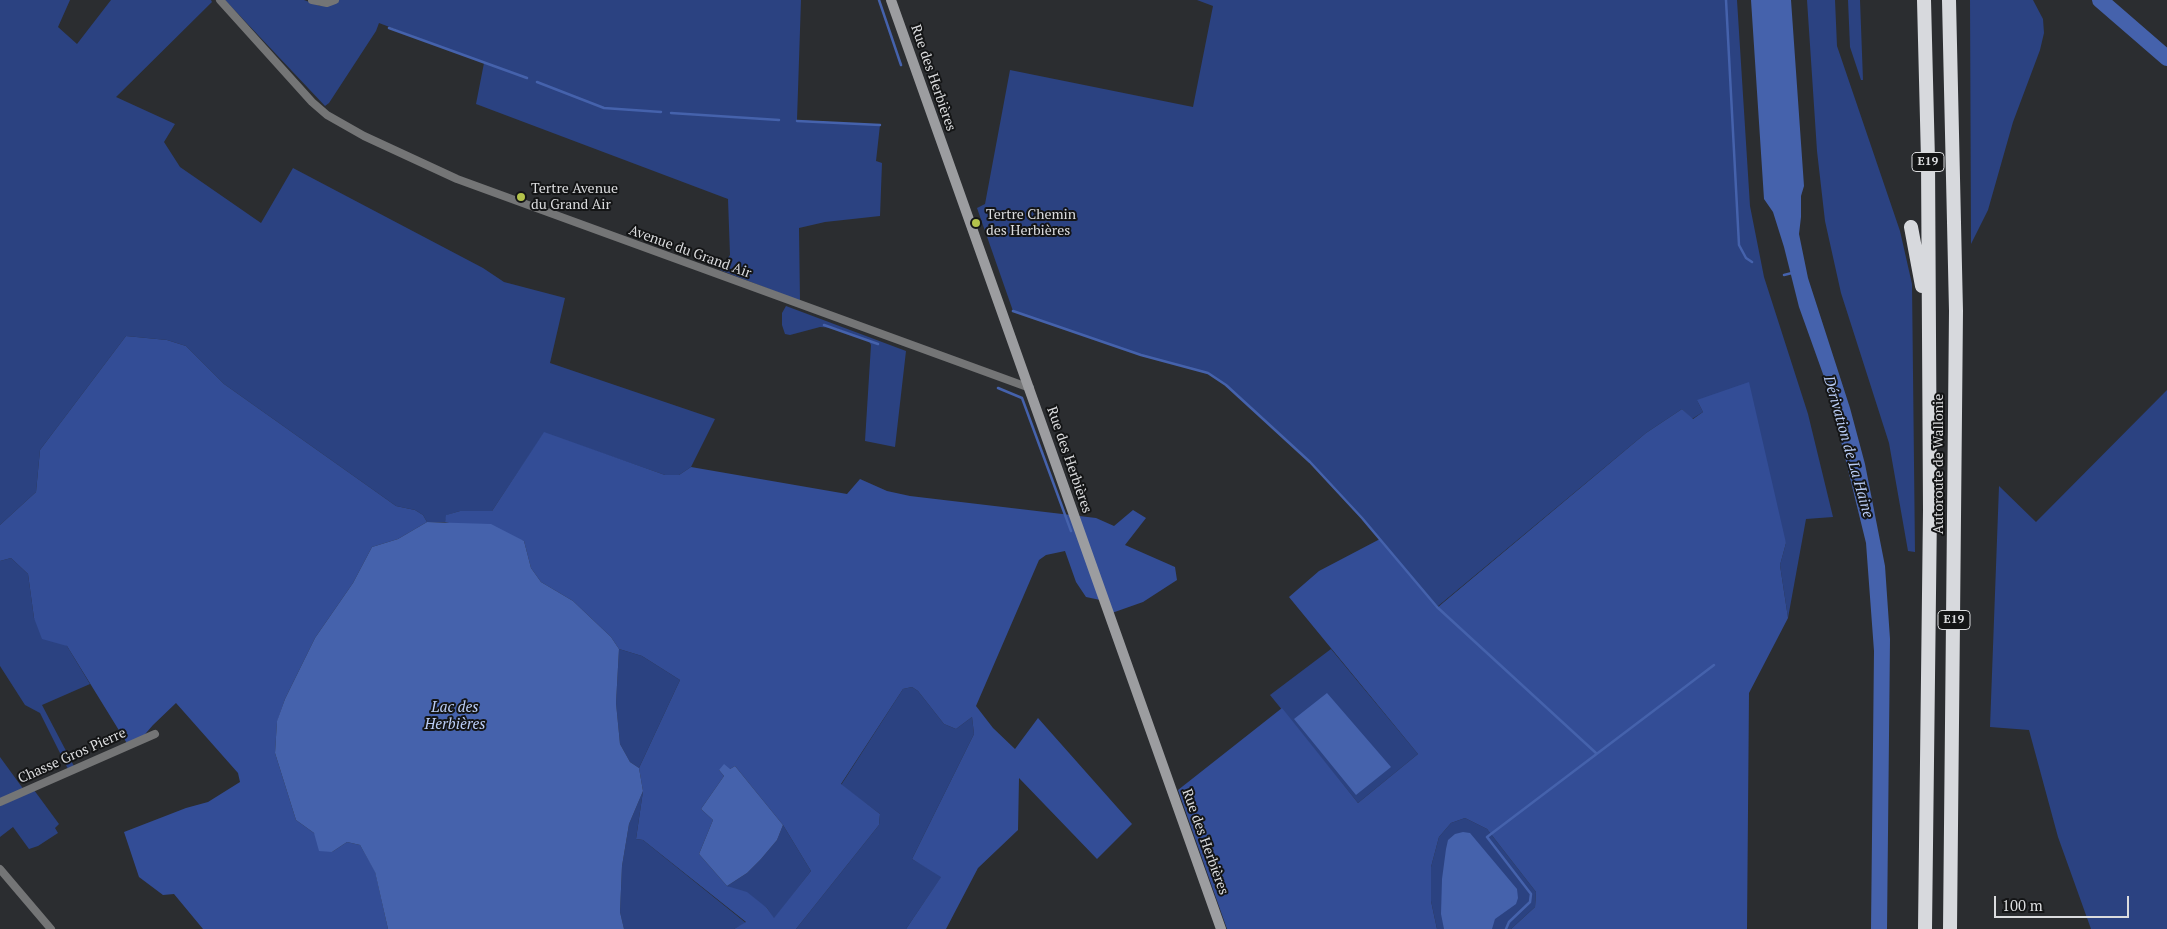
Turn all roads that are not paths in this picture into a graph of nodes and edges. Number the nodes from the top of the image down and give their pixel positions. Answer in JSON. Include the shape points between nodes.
{"nodes":[{"id":1,"x":220,"y":0,"type":"edge"},
{"id":2,"x":312,"y":0,"type":"edge"},
{"id":3,"x":335,"y":0,"type":"edge"},
{"id":4,"x":891,"y":0,"type":"edge"},
{"id":5,"x":1924,"y":0,"type":"edge"},
{"id":6,"x":1949,"y":0,"type":"edge"},
{"id":7,"x":1958,"y":0,"type":"edge"},
{"id":8,"x":1951,"y":52,"type":"junction"},
{"id":9,"x":1911,"y":227,"type":"dead end"},
{"id":10,"x":1929,"y":324,"type":"junction"},
{"id":11,"x":1030,"y":388,"type":"junction"},
{"id":12,"x":155,"y":734,"type":"dead end"},
{"id":13,"x":0,"y":802,"type":"edge"},
{"id":14,"x":0,"y":869,"type":"edge"},
{"id":15,"x":51,"y":929,"type":"edge"},
{"id":16,"x":1221,"y":929,"type":"edge"},
{"id":17,"x":1926,"y":929,"type":"edge"},
{"id":18,"x":1950,"y":929,"type":"edge"}],
"edges":[{"from":1,"to":11,"type":"street","name":"Avenue du Grand Air","via":[[312,102],[364,136],[457,179]]},
{"from":2,"to":3,"type":"street","via":[[326,3]]},
{"from":4,"to":11,"type":"street","name":"Rue des Herbières"},
{"from":5,"to":10,"type":"highway","name":"Autoroute de Wallonie","number":"E19"},
{"from":6,"to":8,"type":"highway","name":"Autoroute de Wallonie","number":"E19"},
{"from":7,"to":8,"type":"highway"},
{"from":8,"to":18,"type":"highway","name":"Autoroute de Wallonie","number":"E19","via":[[1956,321]]},
{"from":9,"to":10,"type":"highway"},
{"from":10,"to":17,"type":"highway","name":"Autoroute de Wallonie","number":"E19"},
{"from":11,"to":16,"type":"street","name":"Rue des Herbières"},
{"from":12,"to":13,"type":"street","name":"Chasse Gros Pierre"},
{"from":14,"to":15,"type":"street"}]}
